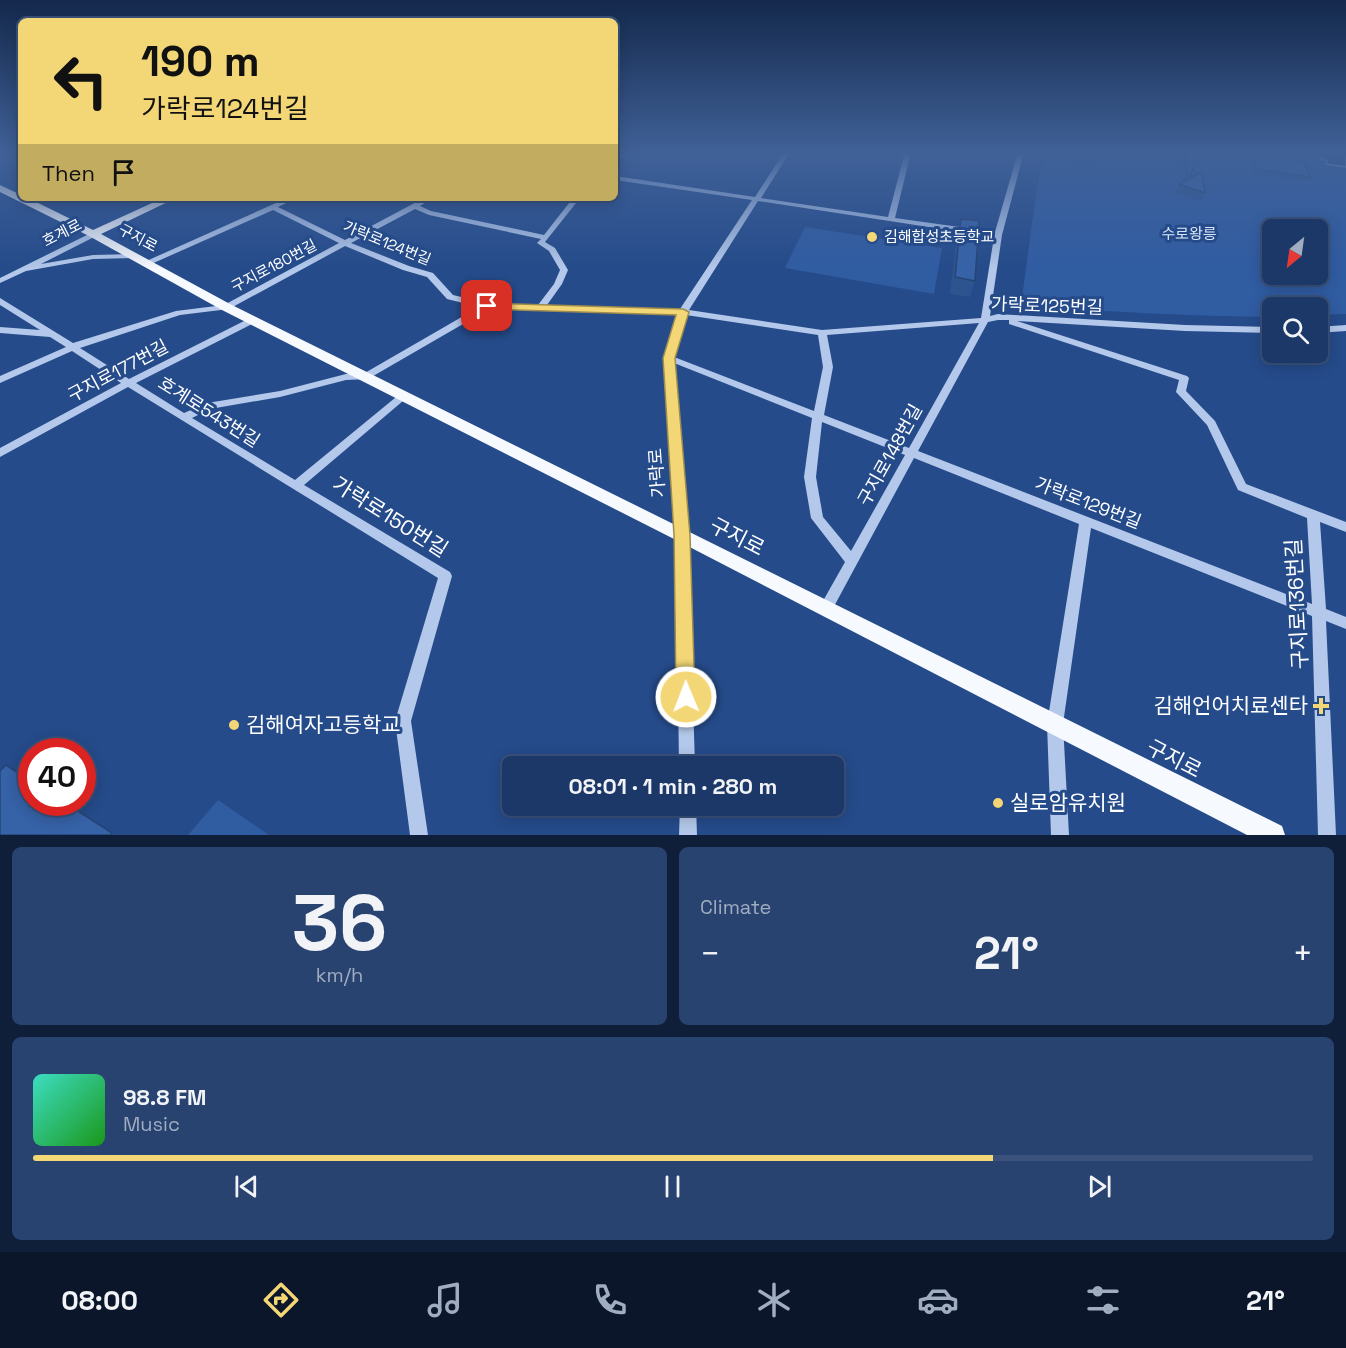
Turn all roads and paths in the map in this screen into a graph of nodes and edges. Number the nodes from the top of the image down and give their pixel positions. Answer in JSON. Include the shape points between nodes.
{"nodes":[{"id":1,"x":698,"y":191,"type":"edge"},
{"id":2,"x":762,"y":191,"type":"edge"},
{"id":3,"x":898,"y":191,"type":"edge"},
{"id":4,"x":1010,"y":191,"type":"edge"},
{"id":5,"x":756,"y":200,"type":"junction"},
{"id":6,"x":26,"y":201,"type":"edge"},
{"id":7,"x":164,"y":201,"type":"edge"},
{"id":8,"x":286,"y":201,"type":"edge"},
{"id":9,"x":424,"y":201,"type":"edge"},
{"id":10,"x":574,"y":201,"type":"edge"},
{"id":11,"x":415,"y":206,"type":"junction"},
{"id":12,"x":273,"y":207,"type":"junction"},
{"id":13,"x":891,"y":220,"type":"junction"},
{"id":14,"x":93,"y":234,"type":"junction"},
{"id":15,"x":998,"y":235,"type":"junction"},
{"id":16,"x":544,"y":237,"type":"junction"},
{"id":17,"x":346,"y":243,"type":"junction"},
{"id":18,"x":140,"y":259,"type":"junction"},
{"id":19,"x":23,"y":269,"type":"junction"},
{"id":20,"x":0,"y":281,"type":"edge"},
{"id":21,"x":0,"y":301,"type":"edge"},
{"id":22,"x":487,"y":306,"type":"junction"},
{"id":23,"x":226,"y":307,"type":"junction"},
{"id":24,"x":540,"y":308,"type":"junction"},
{"id":25,"x":683,"y":312,"type":"junction"},
{"id":26,"x":998,"y":317,"type":"junction"},
{"id":27,"x":253,"y":320,"type":"junction"},
{"id":28,"x":985,"y":320,"type":"junction"},
{"id":29,"x":1346,"y":328,"type":"edge"},
{"id":30,"x":1328,"y":329,"type":"edge"},
{"id":31,"x":0,"y":330,"type":"edge"},
{"id":32,"x":1262,"y":330,"type":"edge"},
{"id":33,"x":822,"y":333,"type":"junction"},
{"id":34,"x":55,"y":334,"type":"junction"},
{"id":35,"x":75,"y":346,"type":"junction"},
{"id":36,"x":669,"y":358,"type":"junction"},
{"id":37,"x":365,"y":377,"type":"junction"},
{"id":38,"x":0,"y":380,"type":"edge"},
{"id":39,"x":130,"y":382,"type":"junction"},
{"id":40,"x":405,"y":395,"type":"junction"},
{"id":41,"x":818,"y":416,"type":"junction"},
{"id":42,"x":184,"y":418,"type":"junction"},
{"id":43,"x":0,"y":453,"type":"edge"},
{"id":44,"x":912,"y":453,"type":"junction"},
{"id":45,"x":297,"y":485,"type":"junction"},
{"id":46,"x":1313,"y":515,"type":"junction"},
{"id":47,"x":1086,"y":521,"type":"junction"},
{"id":48,"x":1346,"y":527,"type":"edge"},
{"id":49,"x":682,"y":535,"type":"junction"},
{"id":50,"x":852,"y":561,"type":"junction"},
{"id":51,"x":826,"y":608,"type":"junction"},
{"id":52,"x":1319,"y":612,"type":"junction"},
{"id":53,"x":1346,"y":623,"type":"edge"},
{"id":54,"x":1055,"y":724,"type":"junction"},
{"id":55,"x":687,"y":756,"type":"edge"},
{"id":56,"x":688,"y":816,"type":"edge"},
{"id":57,"x":419,"y":835,"type":"edge"},
{"id":58,"x":688,"y":835,"type":"edge"},
{"id":59,"x":1060,"y":835,"type":"edge"},
{"id":60,"x":1273,"y":835,"type":"edge"},
{"id":61,"x":1327,"y":835,"type":"edge"}],
"edges":[{"from":1,"to":5,"type":"street"},
{"from":2,"to":5,"type":"street","name":"가락로"},
{"from":3,"to":13,"type":"street"},
{"from":4,"to":15,"type":"street"},
{"from":5,"to":13,"type":"street"},
{"from":5,"to":25,"type":"street","name":"가락로"},
{"from":6,"to":14,"type":"main road","name":"구지로"},
{"from":7,"to":14,"type":"main road","name":"호계로"},
{"from":8,"to":12,"type":"street"},
{"from":9,"to":11,"type":"street","name":"구지로180번길"},
{"from":10,"to":16,"type":"street"},
{"from":11,"to":16,"type":"street","via":[[429,213]]},
{"from":11,"to":17,"type":"street","name":"구지로180번길"},
{"from":12,"to":17,"type":"street","name":"가락로124번길"},
{"from":12,"to":18,"type":"street"},
{"from":13,"to":15,"type":"street"},
{"from":14,"to":18,"type":"main road","name":"구지로"},
{"from":14,"to":19,"type":"street","name":"호계로"},
{"from":15,"to":28,"type":"street"},
{"from":16,"to":24,"type":"street","via":[[541,243],[552,250],[564,270]]},
{"from":17,"to":22,"type":"street","name":"가락로124번길","via":[[430,275],[450,297]]},
{"from":17,"to":23,"type":"street","name":"구지로180번길"},
{"from":18,"to":19,"type":"street","via":[[93,258]]},
{"from":18,"to":23,"type":"main road","name":"구지로"},
{"from":19,"to":20,"type":"street","name":"호계로"},
{"from":21,"to":34,"type":"street","name":"호계로543번길"},
{"from":22,"to":24,"type":"street","name":"가락로124번길"},
{"from":22,"to":37,"type":"street"},
{"from":23,"to":27,"type":"main road","name":"구지로"},
{"from":23,"to":35,"type":"street","via":[[179,313]]},
{"from":24,"to":25,"type":"street","name":"가락로124번길"},
{"from":25,"to":33,"type":"street","name":"가락로125번길"},
{"from":25,"to":36,"type":"street","name":"가락로"},
{"from":26,"to":28,"type":"street","name":"가락로125번길"},
{"from":26,"to":32,"type":"street","name":"가락로125번길"},
{"from":26,"to":46,"type":"street","name":"구지로136번길","via":[[1184,378],[1181,392],[1211,423],[1242,487]]},
{"from":27,"to":37,"type":"main road","name":"구지로"},
{"from":27,"to":39,"type":"street","name":"구지로177번길"},
{"from":28,"to":33,"type":"street","name":"가락로125번길"},
{"from":28,"to":44,"type":"street","name":"구지로148번길"},
{"from":29,"to":30,"type":"street"},
{"from":31,"to":34,"type":"street","name":"호계로543번길"},
{"from":33,"to":41,"type":"street","via":[[828,367]]},
{"from":34,"to":35,"type":"street","name":"호계로543번길"},
{"from":35,"to":38,"type":"street"},
{"from":35,"to":39,"type":"street","name":"호계로543번길"},
{"from":36,"to":41,"type":"street","name":"가락로129번길"},
{"from":36,"to":49,"type":"street","name":"가락로"},
{"from":37,"to":40,"type":"main road","name":"구지로"},
{"from":37,"to":42,"type":"street","name":"구지로","via":[[346,377],[280,394],[207,406]]},
{"from":39,"to":42,"type":"street","name":"호계로543번길"},
{"from":39,"to":43,"type":"street","name":"구지로177번길"},
{"from":40,"to":45,"type":"street","name":"가락로150번길"},
{"from":40,"to":49,"type":"main road","name":"구지로"},
{"from":41,"to":44,"type":"street","name":"가락로129번길"},
{"from":41,"to":50,"type":"street","via":[[810,477],[818,518]]},
{"from":42,"to":45,"type":"street","name":"호계로543번길"},
{"from":44,"to":47,"type":"street","name":"가락로129번길"},
{"from":44,"to":50,"type":"street","name":"구지로148번길"},
{"from":45,"to":57,"type":"street","name":"가락로150번길","via":[[445,576],[403,721]]},
{"from":46,"to":48,"type":"street","name":"구지로136번길"},
{"from":46,"to":52,"type":"street","name":"구지로136번길"},
{"from":47,"to":52,"type":"street","name":"가락로129번길"},
{"from":47,"to":54,"type":"street"},
{"from":49,"to":51,"type":"main road","name":"구지로"},
{"from":49,"to":55,"type":"street","name":"가락로"},
{"from":50,"to":51,"type":"street","name":"구지로148번길"},
{"from":51,"to":54,"type":"main road","name":"구지로"},
{"from":52,"to":53,"type":"street","name":"가락로129번길"},
{"from":52,"to":61,"type":"street","name":"구지로136번길"},
{"from":54,"to":59,"type":"street"},
{"from":54,"to":60,"type":"main road","name":"구지로"},
{"from":56,"to":58,"type":"street"}]}
